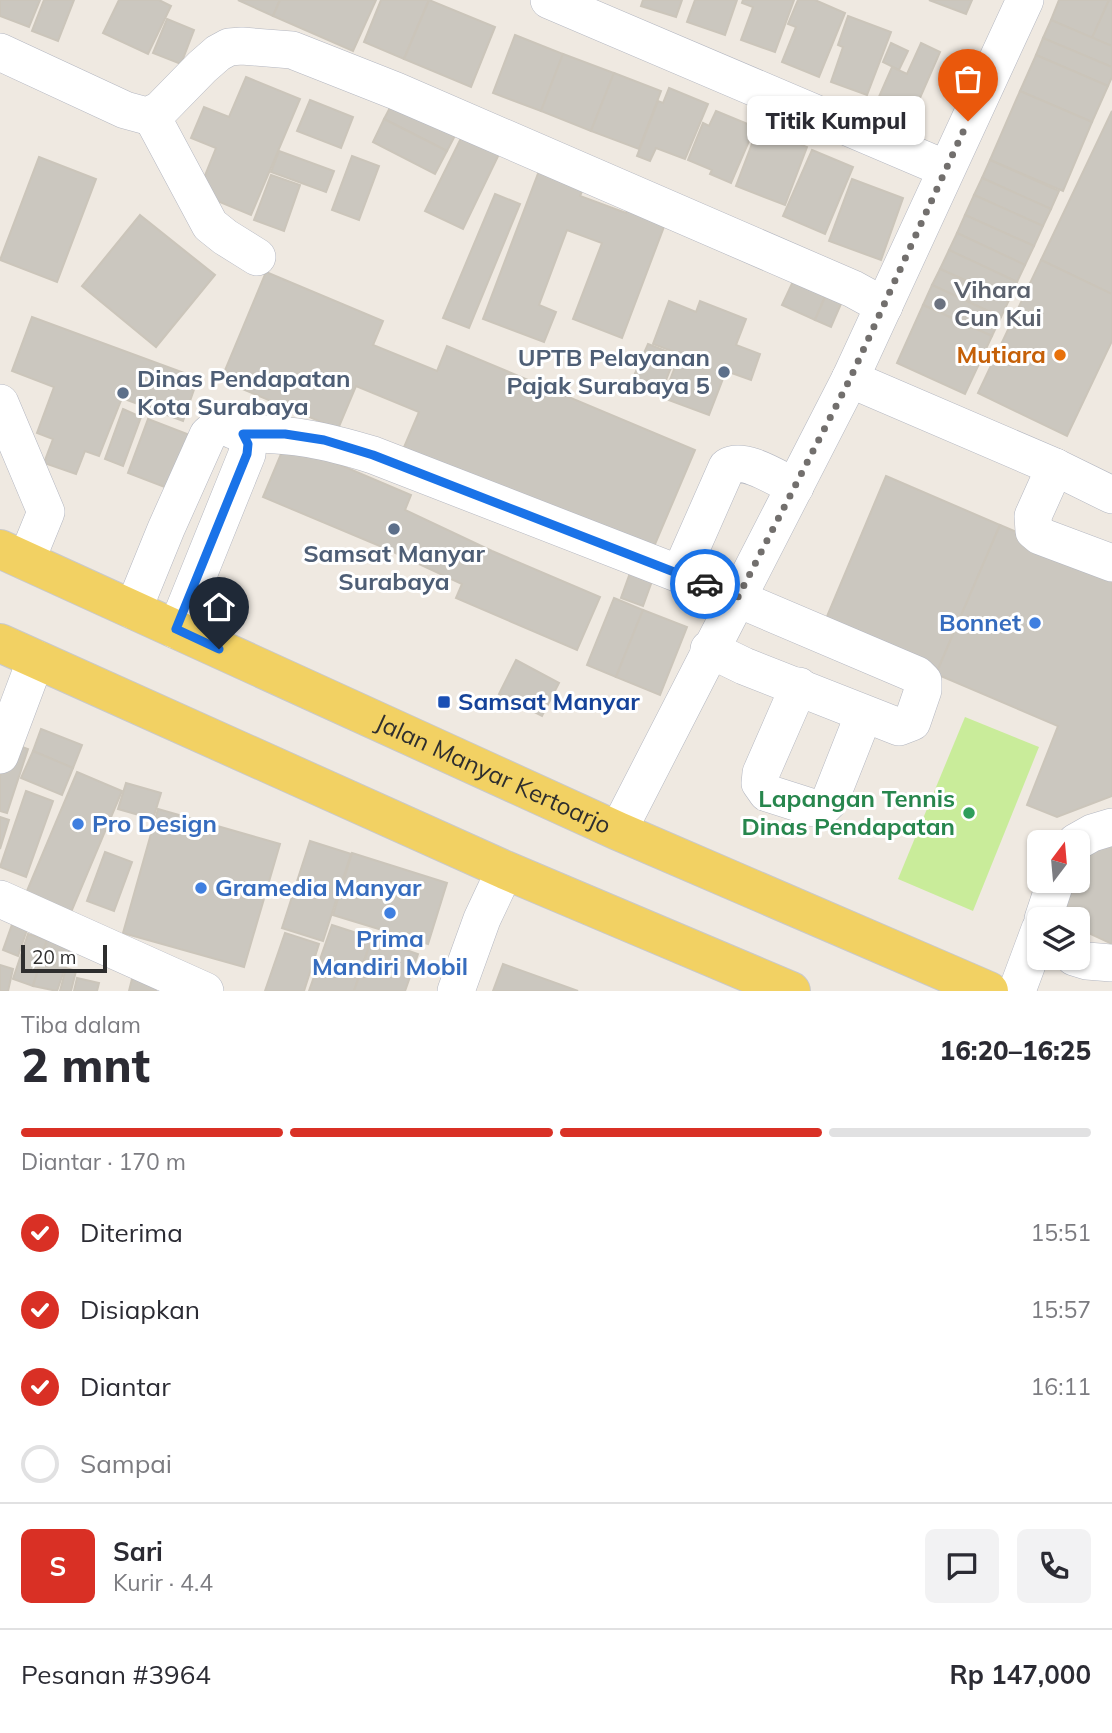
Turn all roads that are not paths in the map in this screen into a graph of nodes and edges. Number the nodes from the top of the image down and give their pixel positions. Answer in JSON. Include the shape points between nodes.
{"nodes":[{"id":1,"x":549,"y":0,"type":"edge"},
{"id":2,"x":1025,"y":0,"type":"edge"},
{"id":3,"x":0,"y":52,"type":"edge"},
{"id":4,"x":150,"y":115,"type":"junction"},
{"id":5,"x":946,"y":169,"type":"junction"},
{"id":6,"x":257,"y":257,"type":"dead end"},
{"id":7,"x":884,"y":306,"type":"junction"},
{"id":8,"x":850,"y":379,"type":"junction"},
{"id":9,"x":0,"y":403,"type":"edge"},
{"id":10,"x":243,"y":434,"type":"junction"},
{"id":11,"x":1055,"y":467,"type":"junction"},
{"id":12,"x":795,"y":487,"type":"junction"},
{"id":13,"x":1112,"y":495,"type":"edge"},
{"id":14,"x":13,"y":555,"type":"edge"},
{"id":15,"x":1112,"y":563,"type":"edge"},
{"id":16,"x":682,"y":575,"type":"junction"},
{"id":17,"x":737,"y":599,"type":"junction"},
{"id":18,"x":134,"y":610,"type":"junction"},
{"id":19,"x":176,"y":629,"type":"junction"},
{"id":20,"x":0,"y":643,"type":"edge"},
{"id":21,"x":709,"y":649,"type":"junction"},
{"id":22,"x":36,"y":659,"type":"junction"},
{"id":23,"x":799,"y":686,"type":"junction"},
{"id":24,"x":864,"y":714,"type":"junction"},
{"id":25,"x":0,"y":755,"type":"edge"},
{"id":26,"x":1112,"y":827,"type":"edge"},
{"id":27,"x":618,"y":831,"type":"junction"},
{"id":28,"x":1090,"y":834,"type":"edge"},
{"id":29,"x":505,"y":870,"type":"junction"},
{"id":30,"x":0,"y":899,"type":"edge"},
{"id":31,"x":1090,"y":961,"type":"edge"},
{"id":32,"x":1112,"y":963,"type":"edge"},
{"id":33,"x":1027,"y":964,"type":"edge"},
{"id":34,"x":205,"y":991,"type":"edge"},
{"id":35,"x":456,"y":991,"type":"edge"},
{"id":36,"x":791,"y":991,"type":"edge"},
{"id":37,"x":989,"y":991,"type":"edge"},
{"id":38,"x":1017,"y":991,"type":"edge"}],
"edges":[{"from":1,"to":5,"type":"street"},
{"from":2,"to":5,"type":"street"},
{"from":3,"to":4,"type":"street","via":[[125,110]]},
{"from":4,"to":6,"type":"street","via":[[210,225]]},
{"from":4,"to":7,"type":"street","via":[[229,47],[292,50],[396,91]]},
{"from":5,"to":7,"type":"street"},
{"from":7,"to":8,"type":"street"},
{"from":8,"to":11,"type":"street"},
{"from":8,"to":12,"type":"street"},
{"from":9,"to":14,"type":"street","via":[[46,512]]},
{"from":10,"to":16,"type":"street","via":[[324,440],[373,455]]},
{"from":10,"to":18,"type":"street","via":[[217,427],[208,435]]},
{"from":10,"to":19,"type":"street","via":[[247,454]]},
{"from":11,"to":13,"type":"street"},
{"from":11,"to":15,"type":"street","via":[[1033,516],[1034,531]]},
{"from":12,"to":16,"type":"street","via":[[746,463],[727,467]]},
{"from":12,"to":17,"type":"street"},
{"from":14,"to":18,"type":"main road","name":"Jalan Manyar Kertoarjo"},
{"from":16,"to":17,"type":"street"},
{"from":17,"to":21,"type":"street"},
{"from":17,"to":24,"type":"street","via":[[923,681],[912,722],[899,727]]},
{"from":18,"to":19,"type":"main road","name":"Jalan Manyar Kertoarjo"},
{"from":19,"to":27,"type":"main road","name":"Jalan Manyar Kertoarjo"},
{"from":20,"to":22,"type":"main road"},
{"from":21,"to":23,"type":"street"},
{"from":21,"to":27,"type":"street"},
{"from":22,"to":25,"type":"street"},
{"from":22,"to":29,"type":"main road"},
{"from":23,"to":24,"type":"street"},
{"from":23,"to":24,"type":"street","via":[[761,773],[760,783],[767,793],[814,808],[824,806]]},
{"from":26,"to":28,"type":"street"},
{"from":27,"to":37,"type":"main road","name":"Jalan Manyar Kertoarjo"},
{"from":29,"to":35,"type":"street"},
{"from":29,"to":36,"type":"main road"},
{"from":30,"to":34,"type":"street"},
{"from":31,"to":32,"type":"street"},
{"from":33,"to":38,"type":"street"}]}
